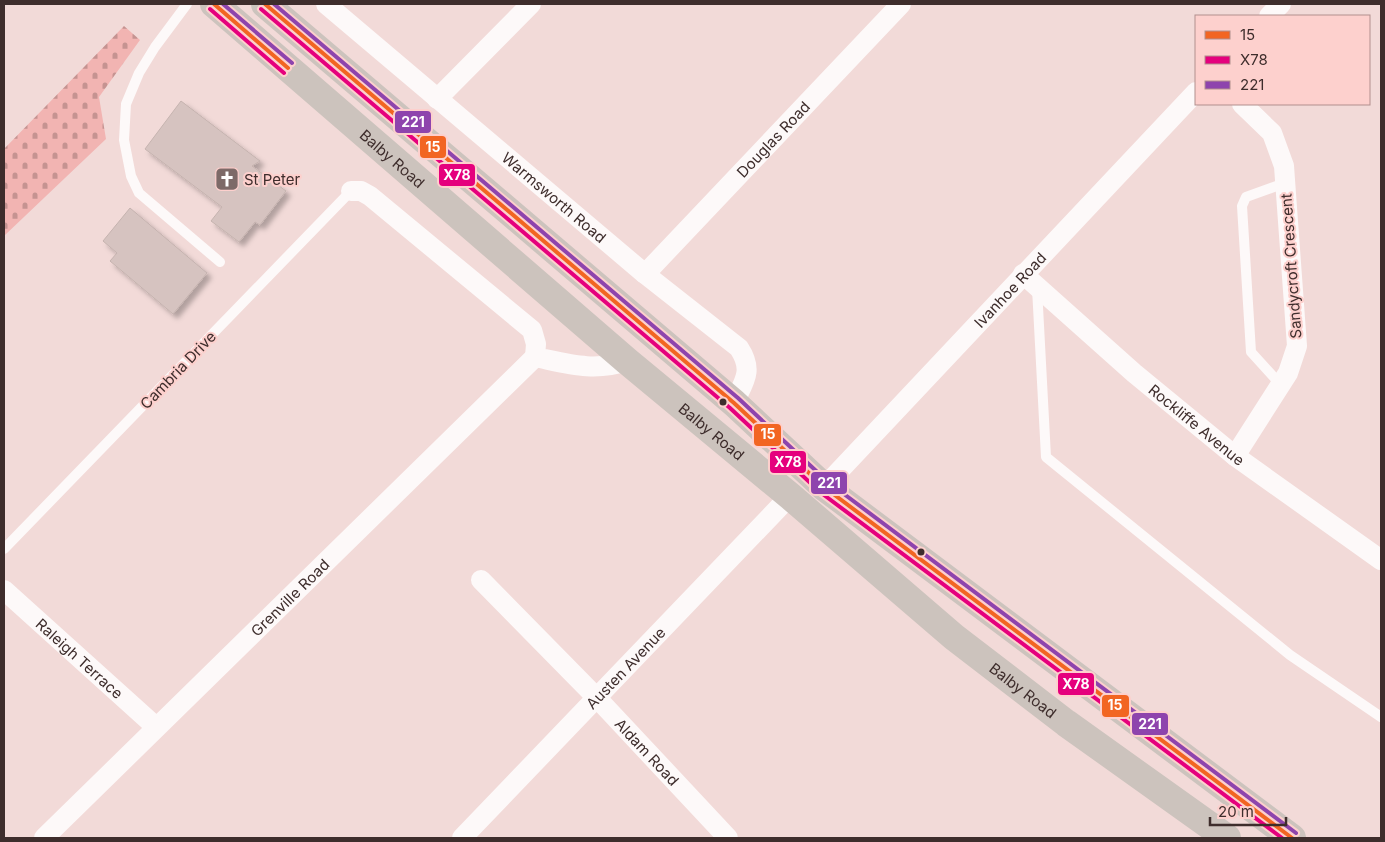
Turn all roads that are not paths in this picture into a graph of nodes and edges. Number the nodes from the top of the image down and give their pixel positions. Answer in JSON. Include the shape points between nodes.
{"nodes":[{"id":1,"x":187,"y":4,"type":"edge"},
{"id":2,"x":214,"y":4,"type":"edge"},
{"id":3,"x":265,"y":4,"type":"edge"},
{"id":4,"x":326,"y":4,"type":"edge"},
{"id":5,"x":531,"y":4,"type":"edge"},
{"id":6,"x":901,"y":4,"type":"edge"},
{"id":7,"x":1280,"y":4,"type":"edge"},
{"id":8,"x":1270,"y":15,"type":"edge"},
{"id":9,"x":1195,"y":93,"type":"edge"},
{"id":10,"x":437,"y":99,"type":"junction"},
{"id":11,"x":1243,"y":105,"type":"edge"},
{"id":12,"x":1285,"y":183,"type":"junction"},
{"id":13,"x":352,"y":191,"type":"joint"},
{"id":14,"x":220,"y":262,"type":"dead end"},
{"id":15,"x":645,"y":274,"type":"junction"},
{"id":16,"x":1030,"y":280,"type":"junction"},
{"id":17,"x":535,"y":357,"type":"junction"},
{"id":18,"x":627,"y":361,"type":"junction"},
{"id":19,"x":1281,"y":384,"type":"junction"},
{"id":20,"x":734,"y":403,"type":"junction"},
{"id":21,"x":1235,"y":456,"type":"junction"},
{"id":22,"x":824,"y":486,"type":"junction"},
{"id":23,"x":790,"y":496,"type":"junction"},
{"id":24,"x":4,"y":549,"type":"edge"},
{"id":25,"x":1381,"y":560,"type":"edge"},
{"id":26,"x":481,"y":580,"type":"dead end"},
{"id":27,"x":4,"y":590,"type":"edge"},
{"id":28,"x":597,"y":698,"type":"junction"},
{"id":29,"x":1381,"y":717,"type":"edge"},
{"id":30,"x":156,"y":727,"type":"junction"},
{"id":31,"x":44,"y":838,"type":"edge"},
{"id":32,"x":462,"y":838,"type":"edge"},
{"id":33,"x":728,"y":838,"type":"edge"},
{"id":34,"x":1227,"y":838,"type":"edge"},
{"id":35,"x":1292,"y":838,"type":"edge"}],
"edges":[{"from":1,"to":14,"type":"lane","via":[[139,73],[126,104],[124,140],[131,176],[139,193]]},
{"from":2,"to":18,"type":"main road","name":"Balby Road"},
{"from":3,"to":20,"type":"main road"},
{"from":4,"to":10,"type":"street","name":"Warmsworth Road"},
{"from":5,"to":10,"type":"street"},
{"from":6,"to":15,"type":"street","name":"Douglas Road"},
{"from":7,"to":8,"type":"street"},
{"from":9,"to":16,"type":"street","name":"Ivanhoe Road"},
{"from":10,"to":15,"type":"street","name":"Warmsworth Road"},
{"from":11,"to":12,"type":"street","name":"Sandycroft Crescent","via":[[1272,133],[1284,166]]},
{"from":12,"to":19,"type":"street","name":"Sandycroft Crescent","via":[[1297,346]]},
{"from":12,"to":19,"type":"lane","via":[[1246,197],[1242,206],[1251,352]]},
{"from":13,"to":17,"type":"street","via":[[370,196],[532,330]]},
{"from":13,"to":24,"type":"lane","name":"Cambria Drive"},
{"from":15,"to":20,"type":"street","name":"Warmsworth Road","via":[[739,348],[746,359],[748,371]]},
{"from":16,"to":21,"type":"street","name":"Rockliffe Avenue","via":[[1134,374]]},
{"from":16,"to":22,"type":"street","name":"Ivanhoe Road"},
{"from":16,"to":29,"type":"lane","via":[[1046,457],[1290,656]]},
{"from":17,"to":18,"type":"street","via":[[588,367],[608,367]]},
{"from":17,"to":30,"type":"street","name":"Grenville Road"},
{"from":18,"to":23,"type":"main road","name":"Balby Road"},
{"from":19,"to":21,"type":"street","name":"Sandycroft Crescent"},
{"from":20,"to":22,"type":"main road"},
{"from":21,"to":25,"type":"street","name":"Rockliffe Avenue"},
{"from":22,"to":35,"type":"main road"},
{"from":23,"to":28,"type":"street","name":"Austen Avenue"},
{"from":23,"to":34,"type":"main road","name":"Balby Road","via":[[954,637],[1066,723]]},
{"from":26,"to":28,"type":"street","name":"Aldam Road"},
{"from":27,"to":30,"type":"street","name":"Raleigh Terrace"},
{"from":28,"to":32,"type":"street","name":"Austen Avenue"},
{"from":28,"to":33,"type":"street","name":"Aldam Road"},
{"from":30,"to":31,"type":"street","name":"Grenville Road"}]}
